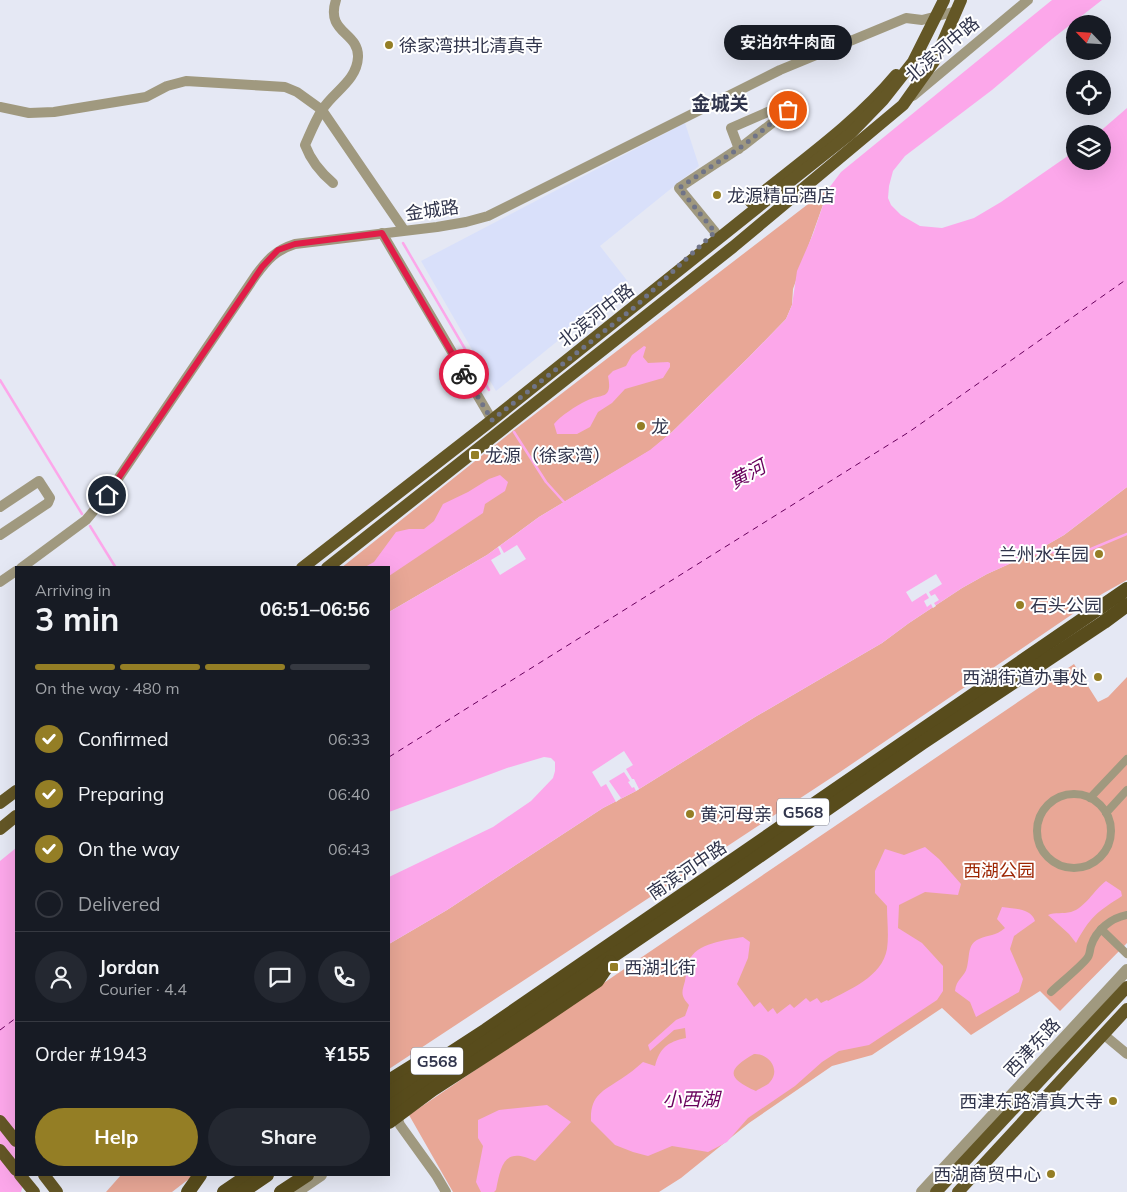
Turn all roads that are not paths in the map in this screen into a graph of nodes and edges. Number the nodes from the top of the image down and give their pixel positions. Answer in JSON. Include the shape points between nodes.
{"nodes":[{"id":1,"x":336,"y":0,"type":"edge"},
{"id":2,"x":944,"y":0,"type":"edge"},
{"id":3,"x":1028,"y":0,"type":"edge"},
{"id":4,"x":957,"y":4,"type":"edge"},
{"id":5,"x":940,"y":16,"type":"junction"},
{"id":6,"x":903,"y":105,"type":"junction"},
{"id":7,"x":0,"y":108,"type":"edge"},
{"id":8,"x":322,"y":110,"type":"junction"},
{"id":9,"x":739,"y":149,"type":"junction"},
{"id":10,"x":333,"y":183,"type":"dead end"},
{"id":11,"x":404,"y":230,"type":"junction"},
{"id":12,"x":715,"y":232,"type":"junction"},
{"id":13,"x":382,"y":233,"type":"junction"},
{"id":14,"x":636,"y":306,"type":"junction"},
{"id":15,"x":492,"y":420,"type":"junction"},
{"id":16,"x":0,"y":507,"type":"edge"},
{"id":17,"x":0,"y":535,"type":"edge"},
{"id":18,"x":24,"y":566,"type":"edge"},
{"id":19,"x":305,"y":566,"type":"edge"},
{"id":20,"x":329,"y":566,"type":"edge"},
{"id":21,"x":0,"y":568,"type":"edge"},
{"id":22,"x":15,"y":571,"type":"edge"},
{"id":23,"x":3,"y":580,"type":"edge"},
{"id":24,"x":1127,"y":589,"type":"edge"},
{"id":25,"x":1127,"y":605,"type":"edge"},
{"id":26,"x":1127,"y":759,"type":"edge"},
{"id":27,"x":1127,"y":790,"type":"edge"},
{"id":28,"x":15,"y":792,"type":"edge"},
{"id":29,"x":0,"y":793,"type":"edge"},
{"id":30,"x":1090,"y":798,"type":"junction"},
{"id":31,"x":0,"y":804,"type":"edge"},
{"id":32,"x":15,"y":808,"type":"edge"},
{"id":33,"x":1106,"y":813,"type":"junction"},
{"id":34,"x":15,"y":817,"type":"edge"},
{"id":35,"x":0,"y":819,"type":"edge"},
{"id":36,"x":0,"y":829,"type":"edge"},
{"id":37,"x":1127,"y":915,"type":"edge"},
{"id":38,"x":1101,"y":929,"type":"junction"},
{"id":39,"x":1127,"y":954,"type":"edge"},
{"id":40,"x":614,"y":955,"type":"junction"},
{"id":41,"x":1127,"y":970,"type":"edge"},
{"id":42,"x":1127,"y":987,"type":"edge"},
{"id":43,"x":1051,"y":992,"type":"dead end"},
{"id":44,"x":1127,"y":1009,"type":"edge"},
{"id":45,"x":486,"y":1030,"type":"junction"},
{"id":46,"x":1103,"y":1034,"type":"junction"},
{"id":47,"x":1127,"y":1054,"type":"edge"},
{"id":48,"x":391,"y":1079,"type":"edge"},
{"id":49,"x":390,"y":1092,"type":"edge"},
{"id":50,"x":391,"y":1117,"type":"edge"},
{"id":51,"x":0,"y":1121,"type":"edge"},
{"id":52,"x":15,"y":1140,"type":"edge"},
{"id":53,"x":0,"y":1150,"type":"edge"},
{"id":54,"x":15,"y":1169,"type":"edge"},
{"id":55,"x":21,"y":1176,"type":"edge"},
{"id":56,"x":45,"y":1176,"type":"edge"},
{"id":57,"x":199,"y":1176,"type":"edge"},
{"id":58,"x":248,"y":1176,"type":"edge"},
{"id":59,"x":267,"y":1176,"type":"edge"},
{"id":60,"x":269,"y":1176,"type":"edge"},
{"id":61,"x":293,"y":1176,"type":"edge"},
{"id":62,"x":305,"y":1176,"type":"edge"},
{"id":63,"x":320,"y":1176,"type":"edge"},
{"id":64,"x":34,"y":1192,"type":"edge"},
{"id":65,"x":57,"y":1192,"type":"edge"},
{"id":66,"x":188,"y":1192,"type":"edge"},
{"id":67,"x":224,"y":1192,"type":"edge"},
{"id":68,"x":242,"y":1192,"type":"edge"},
{"id":69,"x":255,"y":1192,"type":"edge"},
{"id":70,"x":269,"y":1192,"type":"edge"},
{"id":71,"x":281,"y":1192,"type":"edge"},
{"id":72,"x":296,"y":1192,"type":"edge"},
{"id":73,"x":446,"y":1192,"type":"edge"},
{"id":74,"x":922,"y":1192,"type":"edge"},
{"id":75,"x":936,"y":1192,"type":"edge"},
{"id":76,"x":958,"y":1192,"type":"edge"}],
"edges":[{"from":1,"to":8,"type":"street","via":[[334,20],[358,50],[358,58],[349,80]]},
{"from":2,"to":14,"type":"main road","name":"北滨河中路","bridge":true,"via":[[913,62],[850,134]]},
{"from":3,"to":6,"type":"street","name":"北滨河中路"},
{"from":4,"to":5,"type":"main road","via":[[950,1]]},
{"from":4,"to":6,"type":"main road","name":"北滨河中路","via":[[935,60]]},
{"from":5,"to":11,"type":"street","name":"金城路","via":[[922,20],[906,18],[780,70],[488,216]]},
{"from":5,"to":12,"type":"main road","via":[[885,88],[842,128]]},
{"from":6,"to":20,"type":"main road","name":"北滨河中路","via":[[733,247]]},
{"from":7,"to":8,"type":"street","via":[[29,113],[54,112],[146,97],[186,81],[285,88],[297,92]]},
{"from":8,"to":10,"type":"street","via":[[305,145],[310,158]]},
{"from":8,"to":11,"type":"street"},
{"from":9,"to":9,"type":"street","via":[[788,110],[786,104],[731,128]]},
{"from":9,"to":12,"type":"street","via":[[679,188]]},
{"from":11,"to":13,"type":"street","name":"金城路"},
{"from":12,"to":14,"type":"main road"},
{"from":13,"to":15,"type":"street"},
{"from":13,"to":18,"type":"street","name":"金城路","via":[[295,244],[278,250],[256,275],[107,495],[78,527]]},
{"from":14,"to":15,"type":"main road","name":"北滨河中路"},
{"from":15,"to":19,"type":"main road","name":"北滨河中路"},
{"from":16,"to":17,"type":"street","via":[[39,480],[50,498],[48,503]]},
{"from":21,"to":23,"type":"street"},
{"from":22,"to":23,"type":"street"},
{"from":24,"to":45,"type":"highway","name":"南滨河中路","number":"G568"},
{"from":25,"to":40,"type":"highway","name":"南滨河中路","number":"G568"},
{"from":26,"to":30,"type":"street"},
{"from":27,"to":33,"type":"street"},
{"from":28,"to":29,"type":"main road"},
{"from":28,"to":31,"type":"main road"},
{"from":30,"to":33,"type":"street"},
{"from":30,"to":33,"type":"street","via":[[1073,794],[1059,797],[1047,805],[1037,832],[1040,846],[1049,858],[1075,868],[1101,856],[1111,830]]},
{"from":32,"to":35,"type":"main road"},
{"from":34,"to":36,"type":"main road"},
{"from":37,"to":38,"type":"street"},
{"from":38,"to":39,"type":"street"},
{"from":38,"to":43,"type":"street","via":[[1091,944],[1088,958]]},
{"from":40,"to":50,"type":"highway","name":"南滨河中路","number":"G568"},
{"from":40,"to":50,"type":"highway","via":[[597,981]]},
{"from":41,"to":74,"type":"street","name":"西津东路"},
{"from":42,"to":75,"type":"main road","name":"西津东路"},
{"from":44,"to":46,"type":"main road"},
{"from":45,"to":48,"type":"highway","via":[[469,1031]]},
{"from":45,"to":49,"type":"highway","name":"南滨河中路","number":"G568"},
{"from":46,"to":47,"type":"street"},
{"from":46,"to":76,"type":"main road"},
{"from":50,"to":73,"type":"street"},
{"from":51,"to":52,"type":"main road"},
{"from":53,"to":54,"type":"main road"},
{"from":55,"to":64,"type":"main road"},
{"from":56,"to":65,"type":"main road"},
{"from":57,"to":66,"type":"highway"},
{"from":58,"to":67,"type":"highway"},
{"from":59,"to":68,"type":"highway"},
{"from":60,"to":69,"type":"highway"},
{"from":61,"to":70,"type":"highway"},
{"from":62,"to":71,"type":"highway"},
{"from":63,"to":72,"type":"street"}]}
